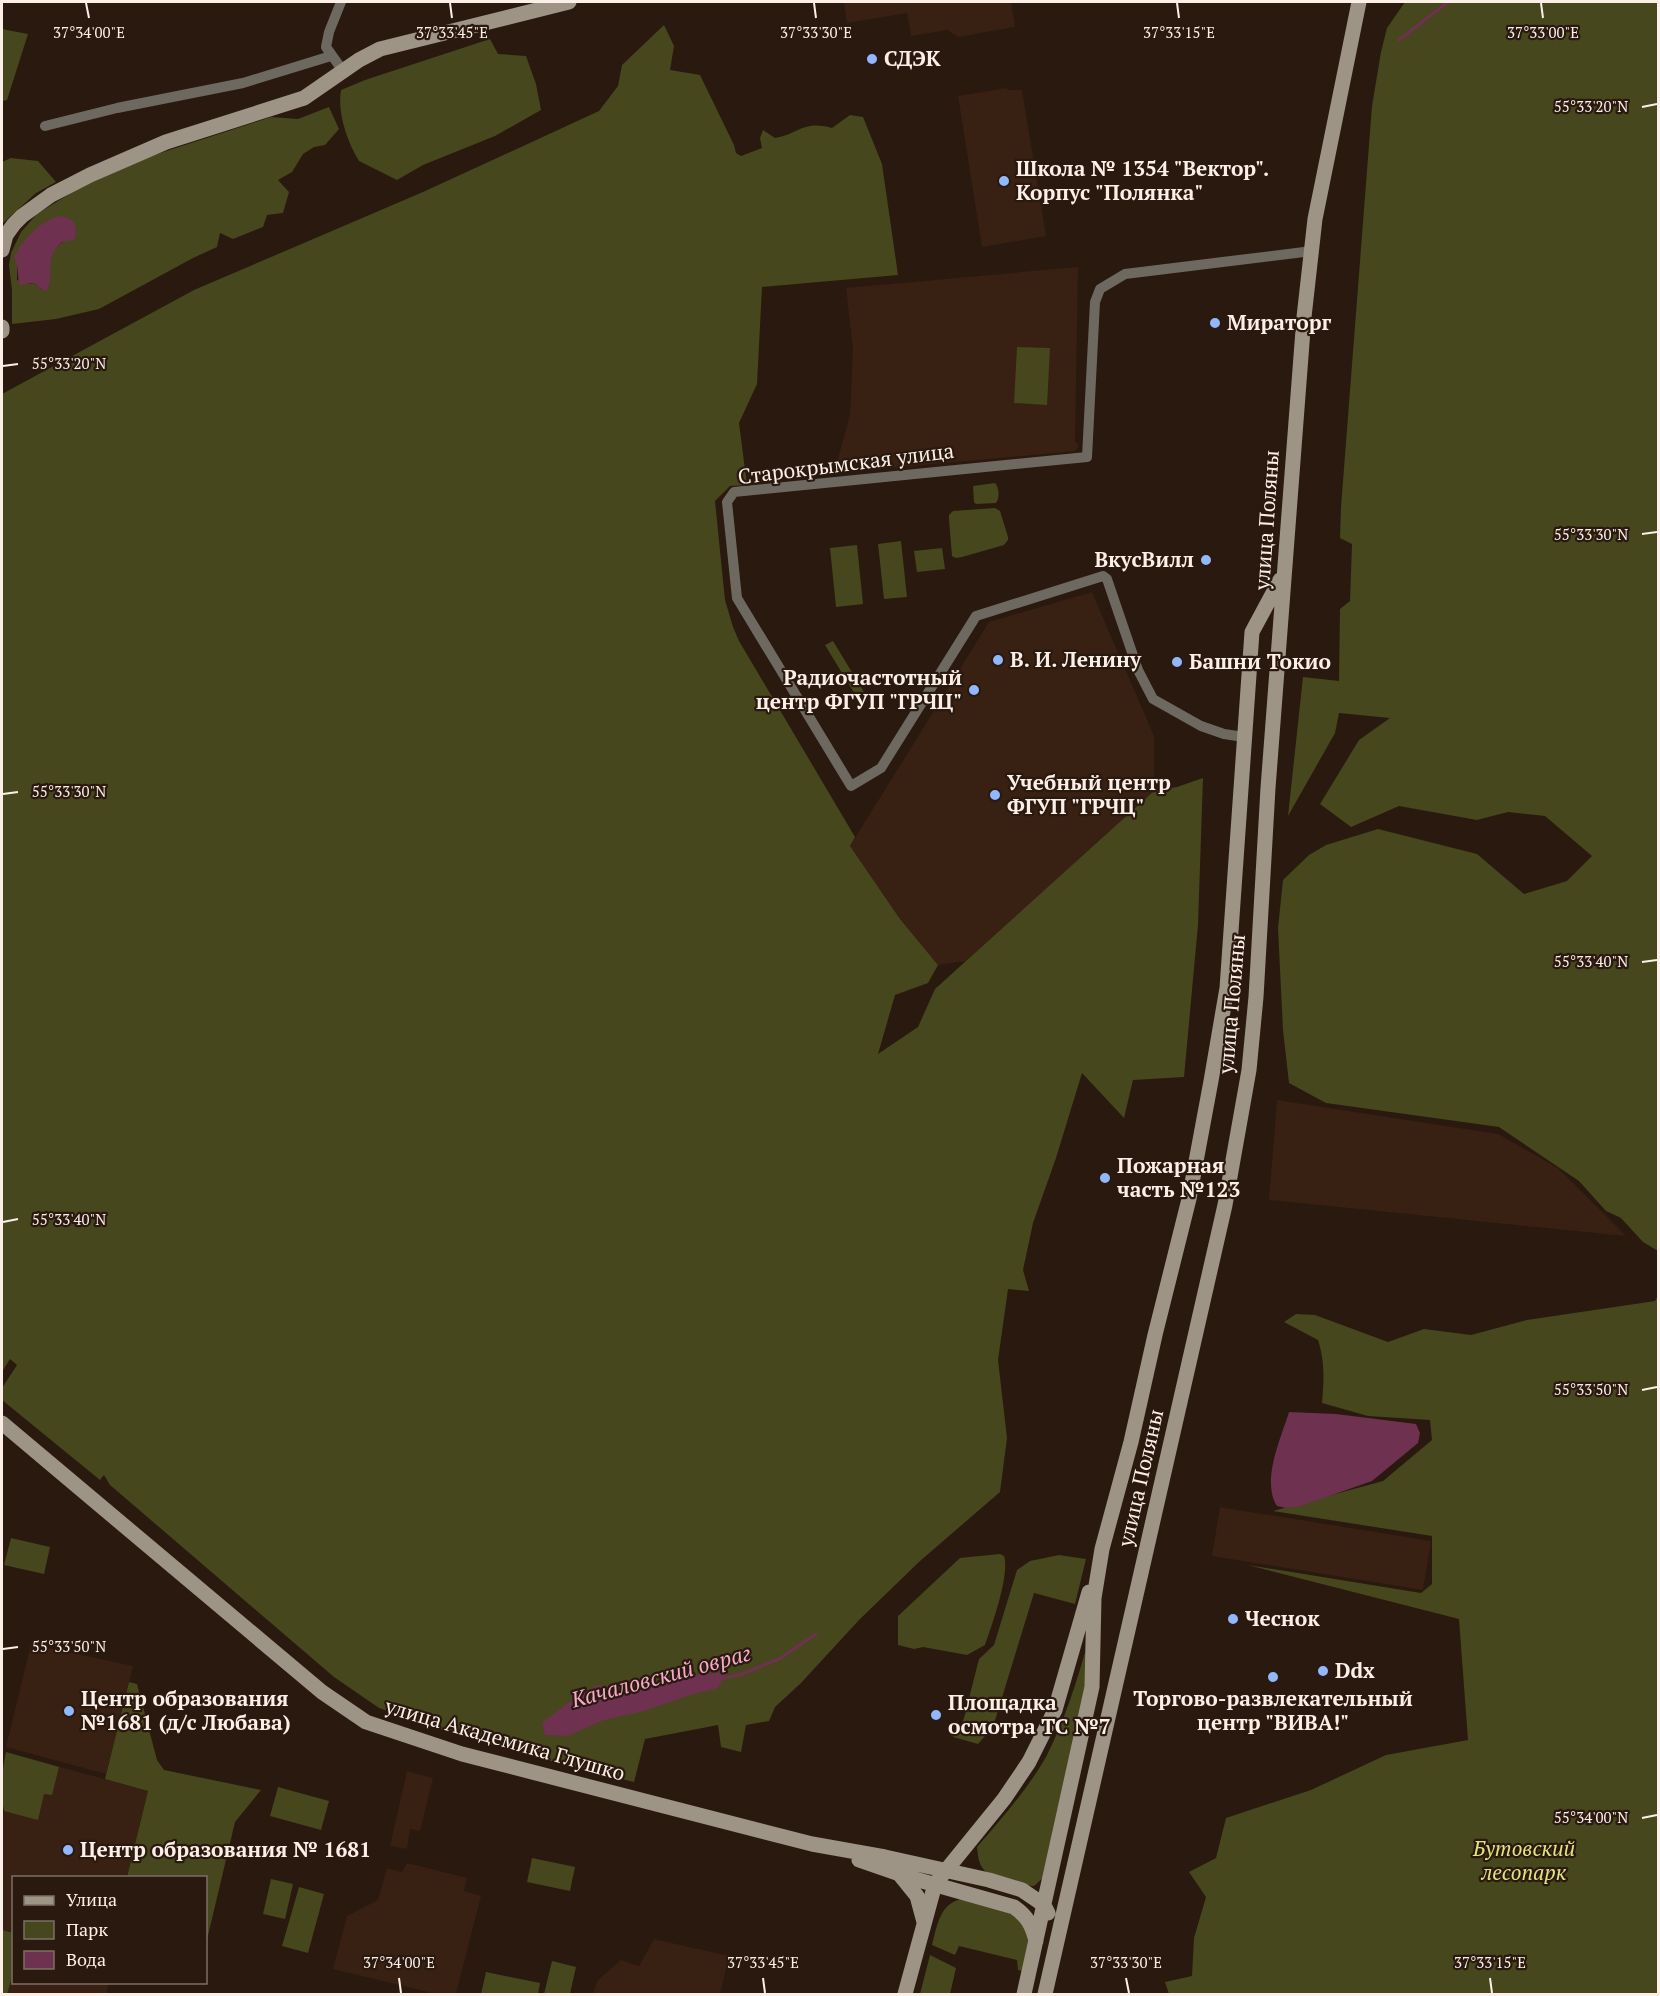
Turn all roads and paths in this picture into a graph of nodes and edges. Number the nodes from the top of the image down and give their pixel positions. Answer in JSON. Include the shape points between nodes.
{"nodes":[{"id":1,"x":341,"y":2,"type":"edge"},
{"id":2,"x":569,"y":2,"type":"edge"},
{"id":3,"x":1359,"y":2,"type":"edge"},
{"id":4,"x":332,"y":57,"type":"junction"},
{"id":5,"x":343,"y":71,"type":"junction"},
{"id":6,"x":45,"y":126,"type":"dead end"},
{"id":7,"x":2,"y":250,"type":"edge"},
{"id":8,"x":1312,"y":251,"type":"junction"},
{"id":9,"x":1283,"y":575,"type":"junction"},
{"id":10,"x":1244,"y":737,"type":"junction"},
{"id":11,"x":2,"y":1423,"type":"edge"},
{"id":12,"x":1102,"y":1549,"type":"junction"},
{"id":13,"x":834,"y":1849,"type":"junction"},
{"id":14,"x":947,"y":1870,"type":"junction"},
{"id":15,"x":898,"y":1874,"type":"junction"},
{"id":16,"x":1050,"y":1878,"type":"junction"},
{"id":17,"x":935,"y":1884,"type":"junction"},
{"id":18,"x":1070,"y":1889,"type":"junction"},
{"id":19,"x":1022,"y":1890,"type":"junction"},
{"id":20,"x":963,"y":1892,"type":"junction"},
{"id":21,"x":1044,"y":1905,"type":"junction"},
{"id":22,"x":1014,"y":1907,"type":"junction"},
{"id":23,"x":924,"y":1922,"type":"junction"},
{"id":24,"x":1036,"y":1941,"type":"junction"},
{"id":25,"x":1056,"y":1946,"type":"junction"},
{"id":26,"x":905,"y":1995,"type":"edge"},
{"id":27,"x":1024,"y":1995,"type":"edge"},
{"id":28,"x":1045,"y":1995,"type":"edge"}],
"edges":[{"from":1,"to":4,"type":"street","via":[[326,47]]},
{"from":2,"to":5,"type":"main road","via":[[380,50]]},
{"from":3,"to":8,"type":"main road","name":"улица Поляны","via":[[1327,153]]},
{"from":4,"to":5,"type":"street"},
{"from":4,"to":6,"type":"street","via":[[243,83]]},
{"from":5,"to":7,"type":"main road","via":[[304,98],[166,141],[51,195],[22,216],[6,235]]},
{"from":8,"to":9,"type":"main road","name":"улица Поляны"},
{"from":8,"to":10,"type":"street","name":"Старокрымская улица","via":[[1125,274],[1100,289],[1095,302],[1087,457],[735,492],[727,502],[737,598],[851,786],[881,768],[976,616],[1103,576],[1153,699],[1201,726]]},
{"from":9,"to":10,"type":"main road","name":"улица Поляны","via":[[1252,632]]},
{"from":9,"to":18,"type":"main road","name":"улица Поляны","via":[[1256,997],[1239,1128],[1226,1204]]},
{"from":10,"to":12,"type":"main road","name":"улица Поляны","via":[[1227,988],[1211,1081],[1189,1199]]},
{"from":11,"to":13,"type":"main road","name":"улица Академика Глушко","via":[[322,1692],[366,1722],[507,1766]]},
{"from":12,"to":14,"type":"main road","via":[[1066,1677],[1042,1738],[1004,1799]]},
{"from":12,"to":16,"type":"main road","name":"улица Поляны","via":[[1094,1598],[1092,1687]]},
{"from":13,"to":14,"type":"main road","name":"улица Академика Глушко"},
{"from":13,"to":15,"type":"main road"},
{"from":14,"to":17,"type":"main road"},
{"from":14,"to":19,"type":"main road","name":"улица Академика Глушко"},
{"from":14,"to":20,"type":"main road","via":[[950,1880]]},
{"from":15,"to":17,"type":"main road"},
{"from":15,"to":23,"type":"main road","via":[[917,1896]]},
{"from":16,"to":19,"type":"main road","via":[[1039,1888]]},
{"from":16,"to":21,"type":"main road","name":"улица Поляны"},
{"from":17,"to":20,"type":"main road"},
{"from":17,"to":23,"type":"main road"},
{"from":18,"to":21,"type":"main road"},
{"from":18,"to":25,"type":"main road","name":"улица Поляны"},
{"from":19,"to":21,"type":"main road","name":"улица Академика Глушко"},
{"from":20,"to":22,"type":"main road"},
{"from":20,"to":23,"type":"main road","via":[[941,1897]]},
{"from":21,"to":22,"type":"main road"},
{"from":21,"to":24,"type":"main road","name":"улица Поляны"},
{"from":21,"to":25,"type":"main road"},
{"from":22,"to":24,"type":"main road","via":[[1025,1914]]},
{"from":23,"to":26,"type":"main road"},
{"from":24,"to":27,"type":"main road","name":"улица Поляны"},
{"from":25,"to":28,"type":"main road","name":"улица Поляны"}]}
